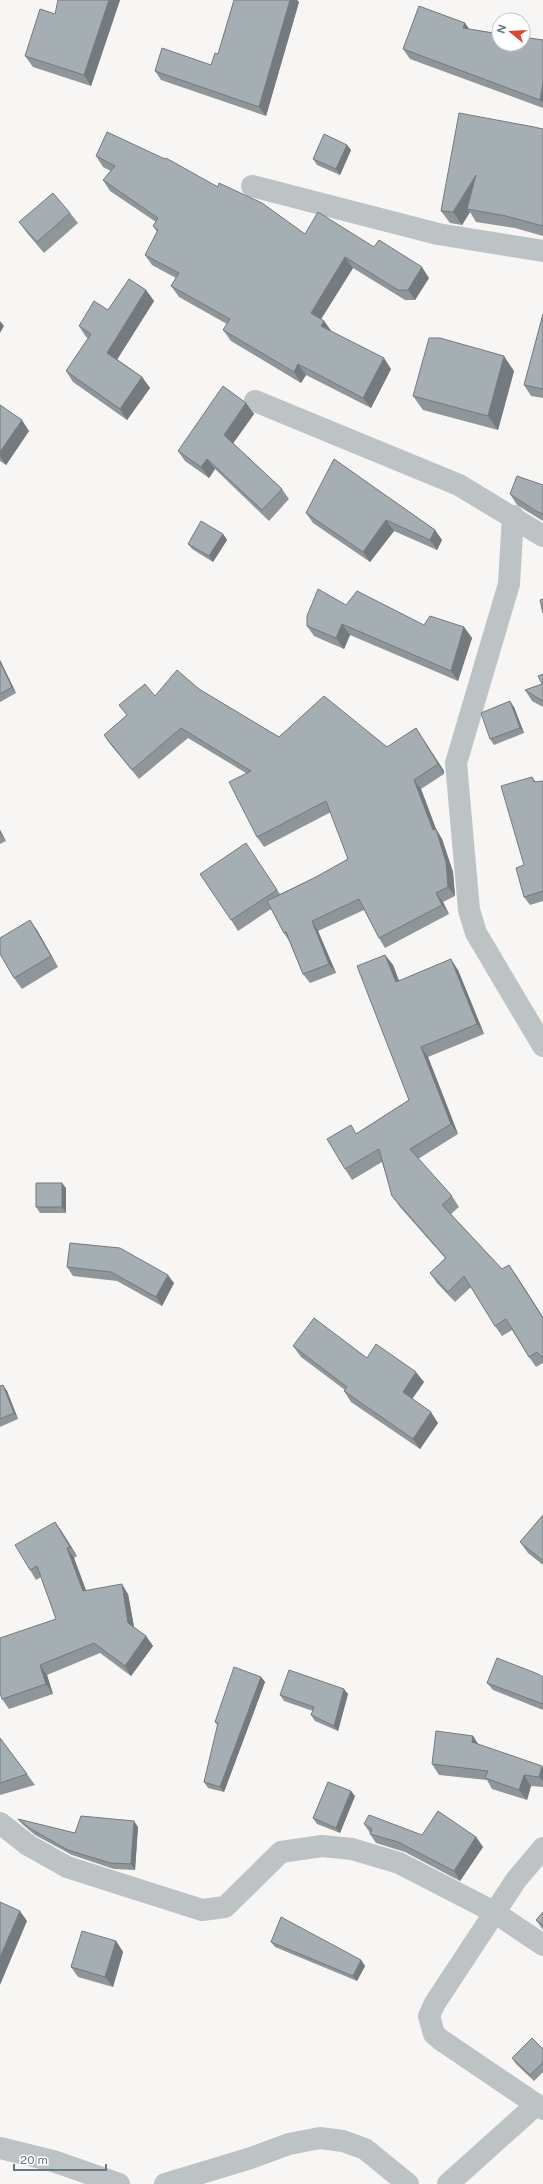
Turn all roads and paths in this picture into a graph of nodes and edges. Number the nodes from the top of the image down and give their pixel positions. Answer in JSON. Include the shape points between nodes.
{"nodes":[{"id":1,"x":252,"y":186,"type":"dead end"},
{"id":2,"x":543,"y":251,"type":"edge"},
{"id":3,"x":254,"y":401,"type":"dead end"},
{"id":4,"x":513,"y":516,"type":"junction"},
{"id":5,"x":543,"y":536,"type":"edge"},
{"id":6,"x":543,"y":1046,"type":"edge"},
{"id":7,"x":0,"y":1823,"type":"edge"},
{"id":8,"x":543,"y":1848,"type":"edge"},
{"id":9,"x":494,"y":1912,"type":"junction"},
{"id":10,"x":543,"y":1945,"type":"edge"},
{"id":11,"x":540,"y":2107,"type":"edge"},
{"id":12,"x":0,"y":2148,"type":"edge"},
{"id":13,"x":118,"y":2184,"type":"edge"},
{"id":14,"x":165,"y":2184,"type":"edge"},
{"id":15,"x":408,"y":2184,"type":"edge"},
{"id":16,"x":448,"y":2184,"type":"edge"}],
"edges":[{"from":1,"to":2,"type":"street","via":[[438,234]]},
{"from":3,"to":4,"type":"street","via":[[459,485]]},
{"from":4,"to":5,"type":"street"},
{"from":4,"to":6,"type":"street","via":[[509,584],[456,763],[469,910],[476,933]]},
{"from":7,"to":9,"type":"street","via":[[28,1845],[67,1867],[202,1910],[225,1907],[281,1852],[322,1846],[352,1849],[399,1863]]},
{"from":8,"to":9,"type":"street"},
{"from":9,"to":10,"type":"street"},
{"from":9,"to":11,"type":"street","via":[[435,2003],[429,2016],[431,2025],[434,2034],[441,2040]]},
{"from":11,"to":16,"type":"street"},
{"from":12,"to":13,"type":"street","via":[[53,2161]]},
{"from":14,"to":15,"type":"street","via":[[289,2144],[320,2138],[343,2141],[365,2149]]}]}
